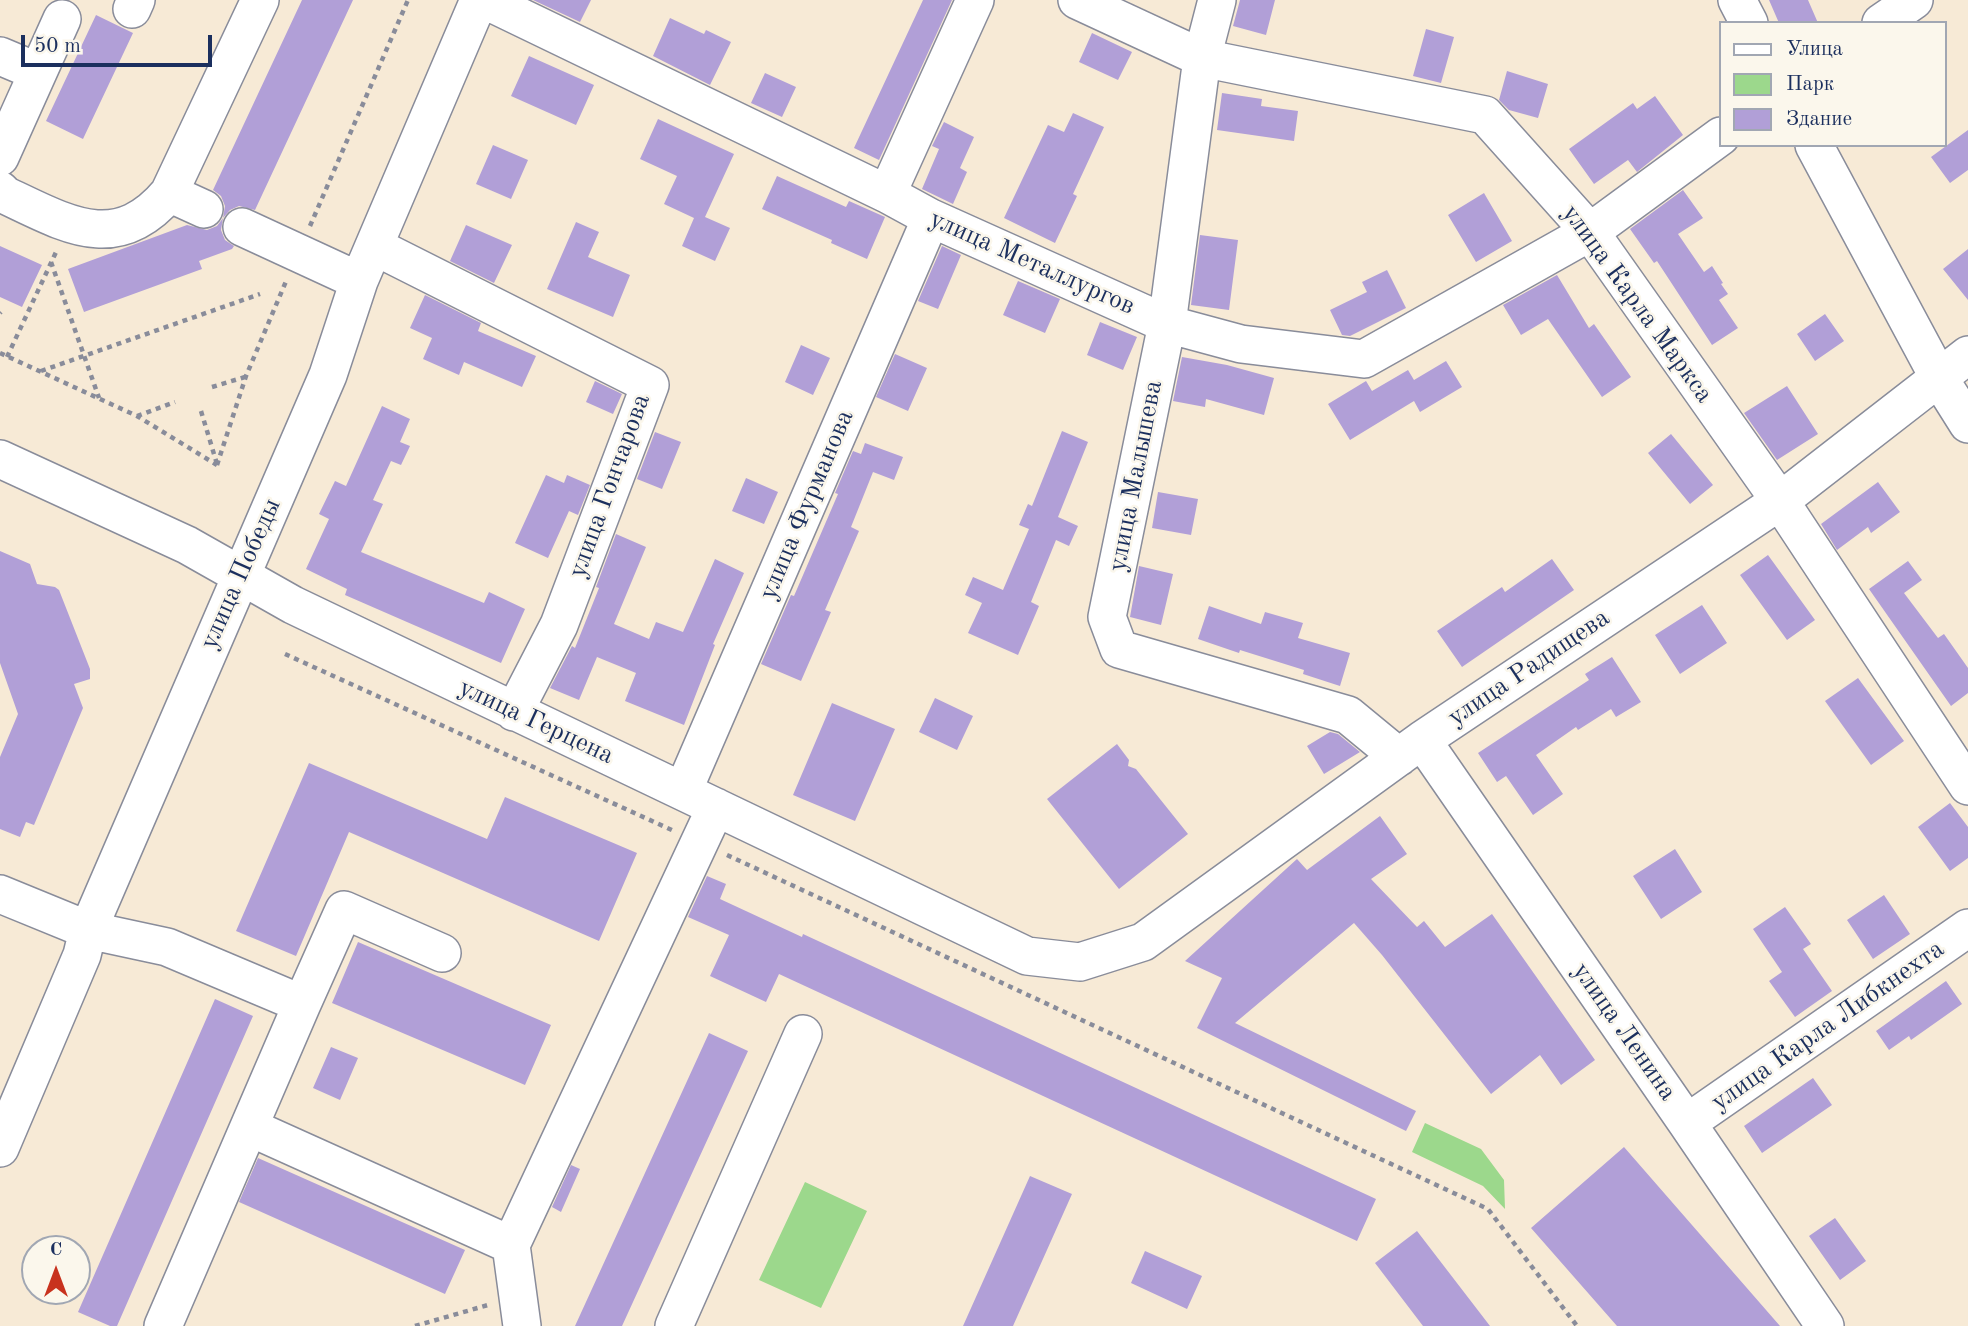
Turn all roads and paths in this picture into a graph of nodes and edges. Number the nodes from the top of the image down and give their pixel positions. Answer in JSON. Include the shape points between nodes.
{"nodes":[{"id":1,"x":260,"y":0,"type":"edge"},
{"id":2,"x":479,"y":0,"type":"edge"},
{"id":3,"x":485,"y":0,"type":"edge"},
{"id":4,"x":975,"y":0,"type":"edge"},
{"id":5,"x":1077,"y":0,"type":"edge"},
{"id":6,"x":1217,"y":0,"type":"edge"},
{"id":7,"x":1737,"y":0,"type":"edge"},
{"id":8,"x":1914,"y":0,"type":"edge"},
{"id":9,"x":62,"y":19,"type":"dead end"},
{"id":10,"x":1748,"y":21,"type":"edge"},
{"id":11,"x":1884,"y":21,"type":"edge"},
{"id":12,"x":0,"y":56,"type":"edge"},
{"id":13,"x":1202,"y":58,"type":"junction"},
{"id":14,"x":38,"y":72,"type":"junction"},
{"id":15,"x":1720,"y":137,"type":"edge"},
{"id":16,"x":1815,"y":147,"type":"edge"},
{"id":17,"x":0,"y":155,"type":"edge"},
{"id":18,"x":0,"y":190,"type":"edge"},
{"id":19,"x":169,"y":192,"type":"junction"},
{"id":20,"x":887,"y":194,"type":"junction"},
{"id":21,"x":204,"y":209,"type":"dead end"},
{"id":22,"x":931,"y":218,"type":"junction"},
{"id":23,"x":69,"y":224,"type":"junction"},
{"id":24,"x":242,"y":227,"type":"dead end"},
{"id":25,"x":1590,"y":232,"type":"junction"},
{"id":26,"x":374,"y":246,"type":"junction"},
{"id":27,"x":51,"y":262,"type":"junction"},
{"id":28,"x":359,"y":281,"type":"junction"},
{"id":29,"x":260,"y":294,"type":"dead end"},
{"id":30,"x":1167,"y":324,"type":"junction"},
{"id":31,"x":0,"y":354,"type":"edge"},
{"id":32,"x":1968,"y":355,"type":"edge"},
{"id":33,"x":85,"y":356,"type":"junction"},
{"id":34,"x":7,"y":357,"type":"junction"},
{"id":35,"x":40,"y":372,"type":"junction"},
{"id":36,"x":246,"y":376,"type":"dead end"},
{"id":37,"x":1939,"y":378,"type":"junction"},
{"id":38,"x":212,"y":387,"type":"dead end"},
{"id":39,"x":99,"y":399,"type":"junction"},
{"id":40,"x":175,"y":402,"type":"dead end"},
{"id":41,"x":201,"y":411,"type":"dead end"},
{"id":42,"x":136,"y":416,"type":"junction"},
{"id":43,"x":1968,"y":424,"type":"edge"},
{"id":44,"x":0,"y":459,"type":"edge"},
{"id":45,"x":1780,"y":501,"type":"junction"},
{"id":46,"x":240,"y":575,"type":"junction"},
{"id":47,"x":285,"y":654,"type":"dead end"},
{"id":48,"x":514,"y":712,"type":"junction"},
{"id":49,"x":1411,"y":749,"type":"junction"},
{"id":50,"x":1968,"y":786,"type":"edge"},
{"id":51,"x":683,"y":791,"type":"junction"},
{"id":52,"x":716,"y":807,"type":"junction"},
{"id":53,"x":700,"y":842,"type":"junction"},
{"id":54,"x":0,"y":894,"type":"edge"},
{"id":55,"x":1968,"y":928,"type":"edge"},
{"id":56,"x":88,"y":930,"type":"junction"},
{"id":57,"x":442,"y":953,"type":"dead end"},
{"id":58,"x":1080,"y":962,"type":"joint"},
{"id":59,"x":302,"y":1004,"type":"junction"},
{"id":60,"x":803,"y":1034,"type":"dead end"},
{"id":61,"x":14,"y":1075,"type":"edge"},
{"id":62,"x":1687,"y":1123,"type":"junction"},
{"id":63,"x":249,"y":1127,"type":"junction"},
{"id":64,"x":0,"y":1148,"type":"edge"},
{"id":65,"x":511,"y":1245,"type":"junction"},
{"id":66,"x":520,"y":1311,"type":"edge"},
{"id":67,"x":163,"y":1326,"type":"edge"},
{"id":68,"x":415,"y":1326,"type":"edge"},
{"id":69,"x":674,"y":1326,"type":"edge"},
{"id":70,"x":1577,"y":1326,"type":"edge"},
{"id":71,"x":1825,"y":1326,"type":"edge"}],
"edges":[{"from":1,"to":19,"type":"street"},
{"from":2,"to":26,"type":"street","name":"улица Победы"},
{"from":3,"to":20,"type":"street","name":"улица Металлургов"},
{"from":4,"to":20,"type":"street"},
{"from":5,"to":13,"type":"street","name":"улица Карла Маркса"},
{"from":6,"to":13,"type":"street","name":"улица Малышева"},
{"from":7,"to":10,"type":"street"},
{"from":8,"to":11,"type":"street"},
{"from":9,"to":14,"type":"street"},
{"from":12,"to":14,"type":"street"},
{"from":13,"to":25,"type":"street","name":"улица Карла Маркса","via":[[1485,116]]},
{"from":13,"to":30,"type":"street","name":"улица Малышева"},
{"from":14,"to":17,"type":"street"},
{"from":15,"to":25,"type":"street","name":"улица Металлургов"},
{"from":16,"to":37,"type":"street"},
{"from":18,"to":23,"type":"street"},
{"from":19,"to":21,"type":"street"},
{"from":19,"to":23,"type":"street","via":[[149,213],[123,225],[91,229]]},
{"from":20,"to":22,"type":"street","name":"улица Металлургов"},
{"from":22,"to":30,"type":"street","name":"улица Металлургов"},
{"from":22,"to":51,"type":"street","name":"улица Фурманова"},
{"from":23,"to":27,"type":"path"},
{"from":24,"to":28,"type":"street"},
{"from":25,"to":30,"type":"street","name":"улица Металлургов","via":[[1364,359],[1241,344]]},
{"from":25,"to":45,"type":"street","name":"улица Карла Маркса"},
{"from":26,"to":28,"type":"street","name":"улица Победы"},
{"from":26,"to":48,"type":"street","name":"улица Гончарова","via":[[650,385],[559,625]]},
{"from":27,"to":33,"type":"path"},
{"from":27,"to":34,"type":"path"},
{"from":28,"to":46,"type":"street","name":"улица Победы","via":[[328,375]]},
{"from":29,"to":33,"type":"path"},
{"from":30,"to":49,"type":"street","name":"улица Малышева","via":[[1107,617],[1119,649],[1348,715]]},
{"from":31,"to":34,"type":"path"},
{"from":32,"to":37,"type":"street","name":"улица Радищева"},
{"from":33,"to":35,"type":"path"},
{"from":33,"to":39,"type":"path"},
{"from":34,"to":35,"type":"path"},
{"from":35,"to":39,"type":"path"},
{"from":36,"to":38,"type":"path"},
{"from":37,"to":43,"type":"street"},
{"from":37,"to":45,"type":"street","name":"улица Радищева"},
{"from":39,"to":42,"type":"path"},
{"from":40,"to":42,"type":"path"},
{"from":41,"to":42,"type":"path","via":[[217,465]]},
{"from":44,"to":46,"type":"street","name":"улица Герцена","via":[[187,545]]},
{"from":45,"to":49,"type":"street","name":"улица Радищева"},
{"from":45,"to":50,"type":"street","name":"улица Карла Маркса"},
{"from":46,"to":48,"type":"street","name":"улица Герцена"},
{"from":46,"to":56,"type":"street","name":"улица Победы"},
{"from":47,"to":53,"type":"path"},
{"from":48,"to":51,"type":"street","name":"улица Герцена"},
{"from":49,"to":58,"type":"street","name":"улица Радищева","via":[[1143,942]]},
{"from":49,"to":62,"type":"street","name":"улица Ленина"},
{"from":51,"to":52,"type":"street","name":"улица Герцена"},
{"from":52,"to":53,"type":"street"},
{"from":52,"to":58,"type":"street","name":"улица Герцена","via":[[1027,956]]},
{"from":53,"to":65,"type":"street"},
{"from":53,"to":70,"type":"path","via":[[1488,1209]]},
{"from":54,"to":56,"type":"street"},
{"from":55,"to":62,"type":"street","name":"улица Карла Либкнехта"},
{"from":56,"to":59,"type":"street","via":[[167,947]]},
{"from":56,"to":61,"type":"street","name":"улица Победы","via":[[82,955]]},
{"from":57,"to":59,"type":"street","via":[[344,910]]},
{"from":59,"to":63,"type":"street"},
{"from":60,"to":69,"type":"street"},
{"from":61,"to":64,"type":"street","name":"улица Победы"},
{"from":62,"to":71,"type":"street","name":"улица Ленина"},
{"from":63,"to":65,"type":"street"},
{"from":63,"to":67,"type":"street"},
{"from":65,"to":66,"type":"street"},
{"from":66,"to":68,"type":"path"}]}
